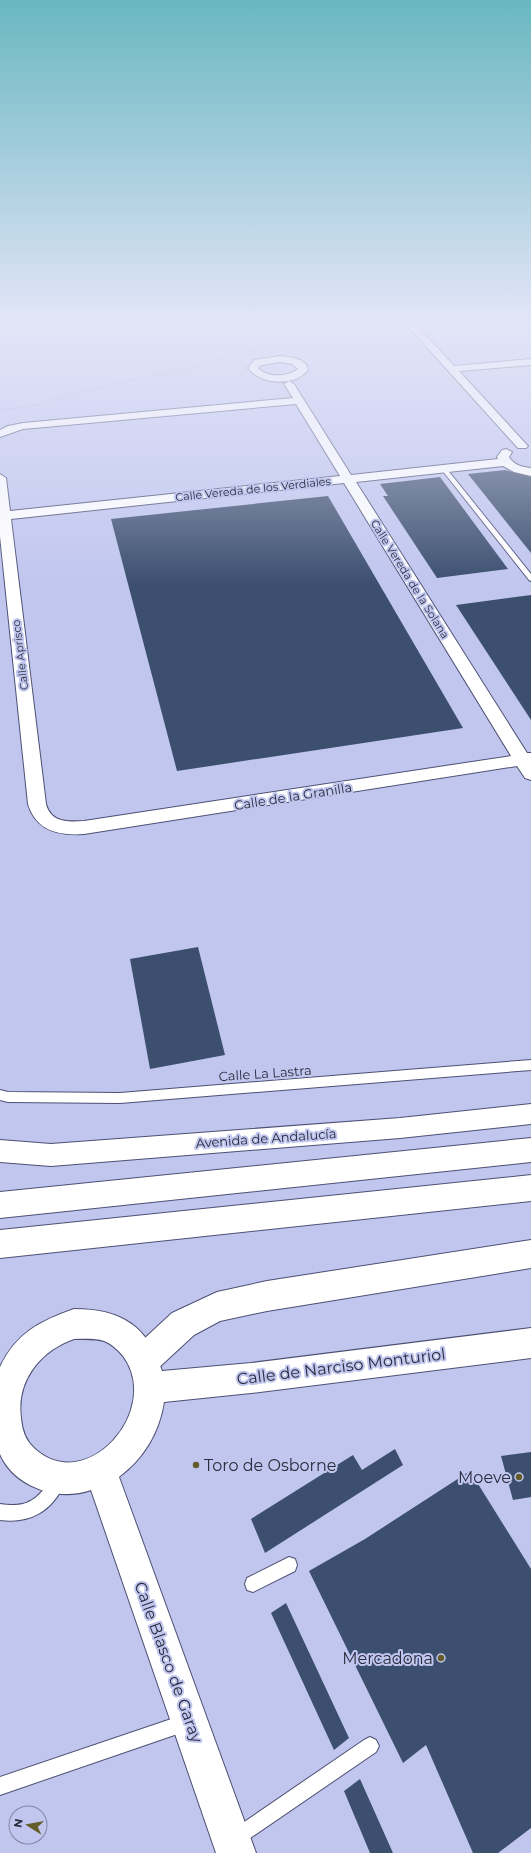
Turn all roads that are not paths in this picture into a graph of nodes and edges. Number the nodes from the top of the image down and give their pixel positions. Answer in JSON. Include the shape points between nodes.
{"nodes":[{"id":1,"x":194,"y":410,"type":"edge"},
{"id":2,"x":304,"y":410,"type":"edge"},
{"id":3,"x":492,"y":410,"type":"edge"},
{"id":4,"x":0,"y":434,"type":"edge"},
{"id":5,"x":527,"y":446,"type":"edge"},
{"id":6,"x":505,"y":462,"type":"junction"},
{"id":7,"x":444,"y":469,"type":"junction"},
{"id":8,"x":531,"y":472,"type":"edge"},
{"id":9,"x":0,"y":478,"type":"edge"},
{"id":10,"x":347,"y":479,"type":"junction"},
{"id":11,"x":2,"y":516,"type":"edge"},
{"id":12,"x":531,"y":579,"type":"edge"},
{"id":13,"x":528,"y":764,"type":"edge"},
{"id":14,"x":54,"y":826,"type":"joint"},
{"id":15,"x":531,"y":1066,"type":"edge"},
{"id":16,"x":0,"y":1095,"type":"edge"},
{"id":17,"x":531,"y":1114,"type":"edge"},
{"id":18,"x":531,"y":1150,"type":"edge"},
{"id":19,"x":0,"y":1151,"type":"edge"},
{"id":20,"x":531,"y":1188,"type":"edge"},
{"id":21,"x":0,"y":1205,"type":"edge"},
{"id":22,"x":0,"y":1244,"type":"edge"},
{"id":23,"x":531,"y":1254,"type":"edge"},
{"id":24,"x":531,"y":1342,"type":"edge"},
{"id":25,"x":147,"y":1374,"type":"junction"},
{"id":26,"x":4,"y":1434,"type":"edge"},
{"id":27,"x":101,"y":1471,"type":"junction"},
{"id":28,"x":60,"y":1479,"type":"junction"},
{"id":29,"x":0,"y":1512,"type":"edge"},
{"id":30,"x":289,"y":1564,"type":"dead end"},
{"id":31,"x":253,"y":1584,"type":"dead end"},
{"id":32,"x":191,"y":1721,"type":"junction"},
{"id":33,"x":370,"y":1746,"type":"dead end"},
{"id":34,"x":0,"y":1786,"type":"edge"},
{"id":35,"x":234,"y":1847,"type":"edge"}],
"edges":[{"from":1,"to":4,"type":"street","via":[[24,426]]},
{"from":2,"to":10,"type":"street","name":"Calle Vereda de la Solana"},
{"from":3,"to":5,"type":"street"},
{"from":5,"to":6,"type":"street","via":[[512,448],[505,452]]},
{"from":6,"to":7,"type":"street","name":"Calle Vereda de los Verdiales"},
{"from":6,"to":8,"type":"street","via":[[512,467]]},
{"from":7,"to":10,"type":"street","name":"Calle Vereda de los Verdiales"},
{"from":7,"to":12,"type":"lane"},
{"from":9,"to":11,"type":"street","name":"Calle Aprisco"},
{"from":10,"to":11,"type":"street","name":"Calle Vereda de los Verdiales"},
{"from":10,"to":13,"type":"street","name":"Calle Vereda de la Solana"},
{"from":11,"to":14,"type":"street","name":"Calle Aprisco","via":[[37,804],[42,816]]},
{"from":13,"to":14,"type":"street","name":"Calle de la Granilla","via":[[98,826]]},
{"from":15,"to":16,"type":"lane","name":"Calle La Lastra","via":[[120,1098]]},
{"from":17,"to":19,"type":"street","name":"Avenida de Andalucía","via":[[392,1128],[51,1155]]},
{"from":18,"to":21,"type":"main road"},
{"from":20,"to":22,"type":"main road"},
{"from":23,"to":25,"type":"main road","via":[[267,1296],[217,1307],[183,1324]]},
{"from":24,"to":25,"type":"main road","name":"Calle de Narciso Monturiol","via":[[250,1378]]},
{"from":25,"to":26,"type":"main road","via":[[135,1347],[112,1329],[94,1324],[74,1324],[56,1330],[38,1341],[23,1356],[12,1375],[5,1395]]},
{"from":25,"to":27,"type":"main road","via":[[147,1412],[138,1436],[122,1456]]},
{"from":26,"to":28,"type":"main road","via":[[20,1458],[38,1472]]},
{"from":27,"to":28,"type":"main road","via":[[81,1478]]},
{"from":27,"to":32,"type":"main road","name":"Calle Blasco de Garay"},
{"from":28,"to":29,"type":"lane","via":[[40,1506],[26,1513],[14,1515]]},
{"from":30,"to":31,"type":"lane"},
{"from":32,"to":34,"type":"lane"},
{"from":32,"to":35,"type":"main road","name":"Calle Blasco de Garay"},
{"from":33,"to":35,"type":"lane"}]}
